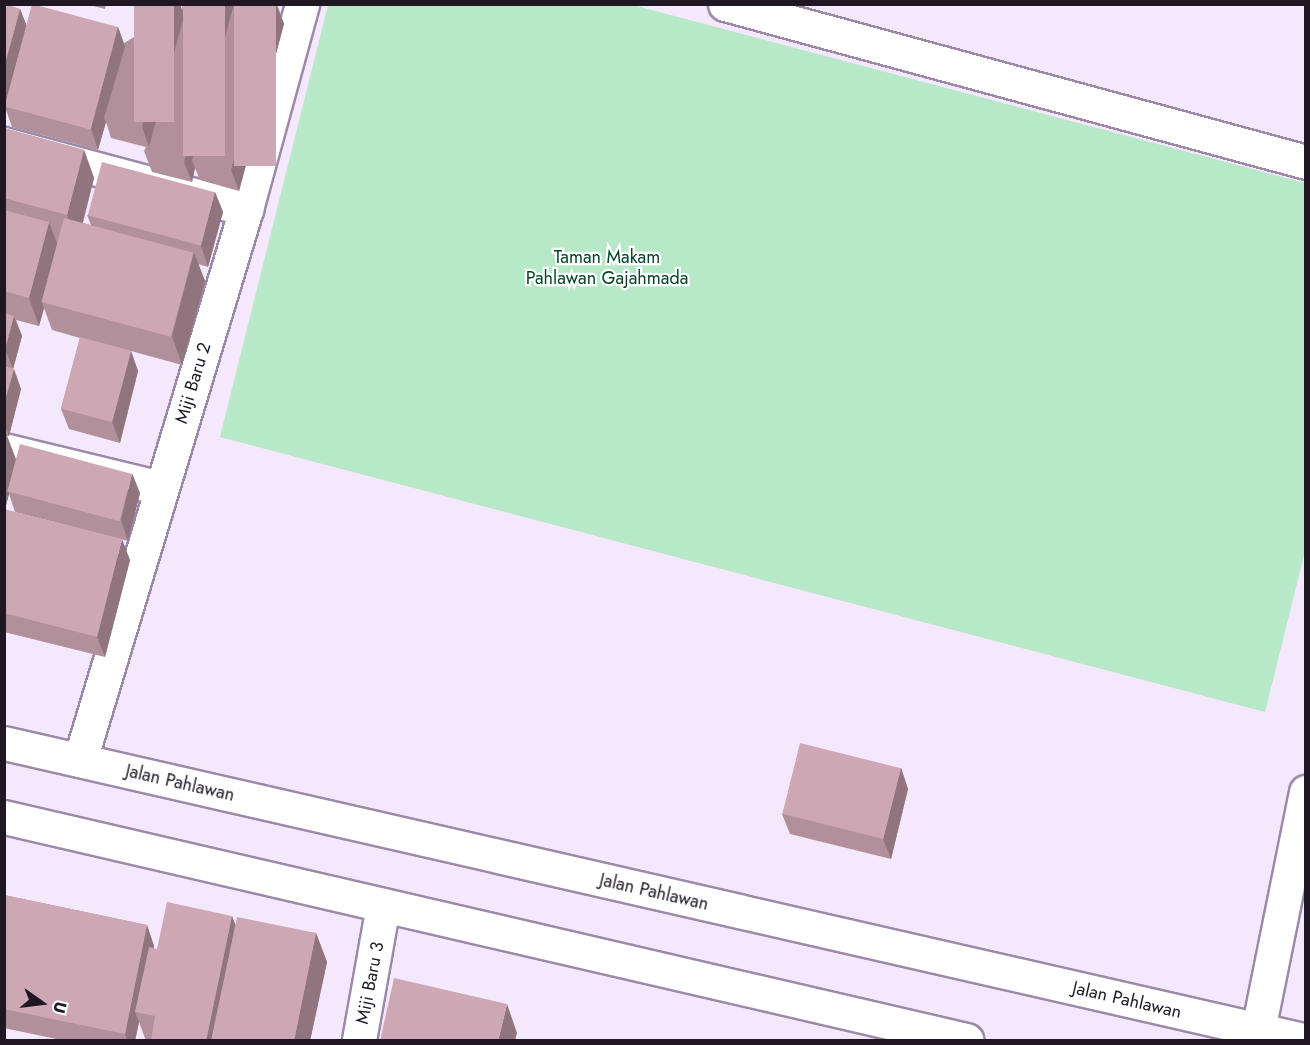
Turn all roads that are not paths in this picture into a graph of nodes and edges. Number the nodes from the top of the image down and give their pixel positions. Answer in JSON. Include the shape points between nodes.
{"nodes":[{"id":1,"x":302,"y":4,"type":"edge"},
{"id":2,"x":725,"y":4,"type":"edge"},
{"id":3,"x":4,"y":144,"type":"edge"},
{"id":4,"x":1305,"y":162,"type":"edge"},
{"id":5,"x":246,"y":208,"type":"junction"},
{"id":6,"x":4,"y":450,"type":"edge"},
{"id":7,"x":161,"y":488,"type":"junction"},
{"id":8,"x":4,"y":743,"type":"edge"},
{"id":9,"x":81,"y":760,"type":"junction"},
{"id":10,"x":1305,"y":792,"type":"edge"},
{"id":11,"x":4,"y":817,"type":"edge"},
{"id":12,"x":382,"y":915,"type":"junction"},
{"id":13,"x":1258,"y":1030,"type":"junction"},
{"id":14,"x":1298,"y":1039,"type":"edge"},
{"id":15,"x":359,"y":1041,"type":"edge"},
{"id":16,"x":966,"y":1041,"type":"edge"}],
"edges":[{"from":1,"to":5,"type":"main road","name":"Miji Baru 2"},
{"from":2,"to":4,"type":"main road"},
{"from":3,"to":5,"type":"main road"},
{"from":5,"to":7,"type":"main road","name":"Miji Baru 2"},
{"from":6,"to":7,"type":"main road"},
{"from":7,"to":9,"type":"main road","name":"Miji Baru 2"},
{"from":8,"to":9,"type":"main road","name":"Jalan Pahlawan"},
{"from":9,"to":13,"type":"main road","name":"Jalan Pahlawan"},
{"from":10,"to":13,"type":"main road"},
{"from":11,"to":12,"type":"main road"},
{"from":12,"to":15,"type":"main road","name":"Miji Baru 3"},
{"from":12,"to":16,"type":"main road"},
{"from":13,"to":14,"type":"main road","name":"Jalan Pahlawan"}]}
